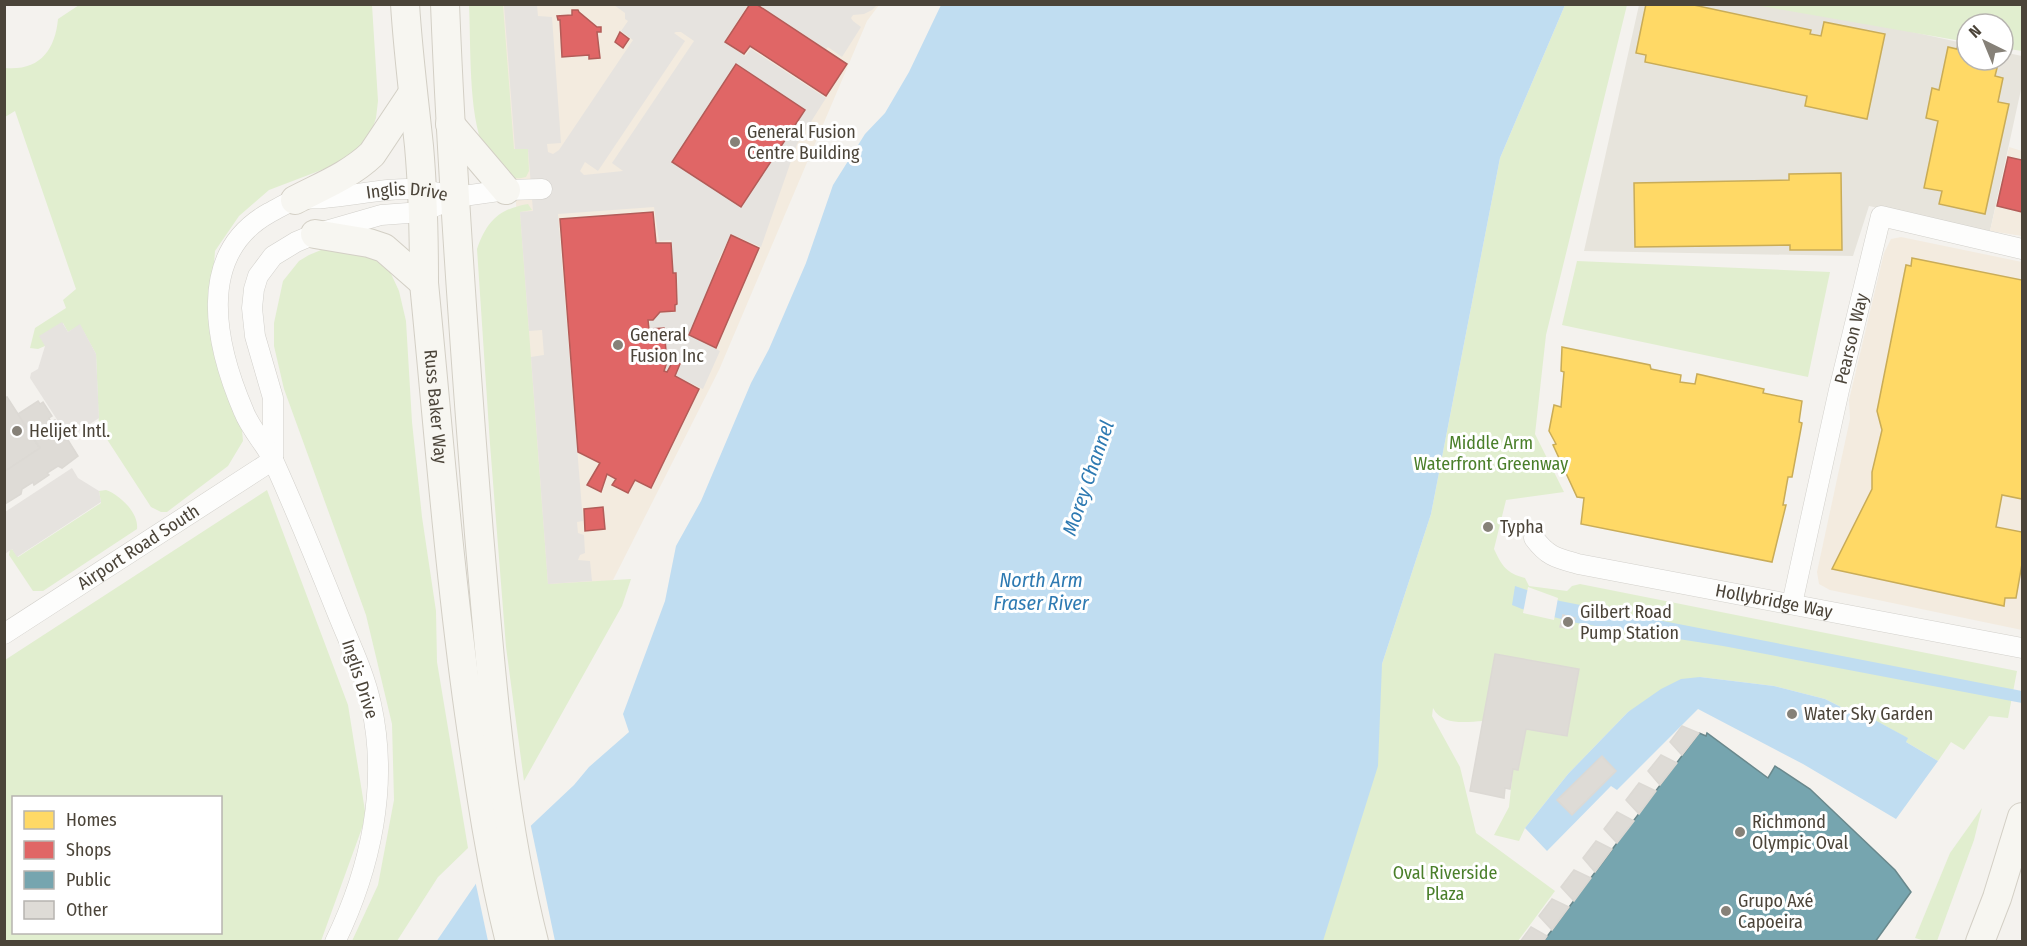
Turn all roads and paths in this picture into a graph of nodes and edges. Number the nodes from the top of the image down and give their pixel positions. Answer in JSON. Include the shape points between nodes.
{"nodes":[{"id":1,"x":405,"y":4,"type":"edge"},
{"id":2,"x":445,"y":4,"type":"edge"},
{"id":3,"x":412,"y":94,"type":"junction"},
{"id":4,"x":450,"y":124,"type":"junction"},
{"id":5,"x":542,"y":189,"type":"dead end"},
{"id":6,"x":506,"y":190,"type":"junction"},
{"id":7,"x":456,"y":198,"type":"junction"},
{"id":8,"x":295,"y":200,"type":"junction"},
{"id":9,"x":422,"y":200,"type":"junction"},
{"id":10,"x":315,"y":234,"type":"junction"},
{"id":11,"x":2022,"y":249,"type":"edge"},
{"id":12,"x":424,"y":283,"type":"junction"},
{"id":13,"x":273,"y":460,"type":"junction"},
{"id":14,"x":1534,"y":538,"type":"dead end"},
{"id":15,"x":1792,"y":604,"type":"junction"},
{"id":16,"x":4,"y":634,"type":"edge"},
{"id":17,"x":2022,"y":648,"type":"edge"},
{"id":18,"x":493,"y":800,"type":"junction"},
{"id":19,"x":2022,"y":817,"type":"edge"},
{"id":20,"x":334,"y":942,"type":"edge"},
{"id":21,"x":510,"y":942,"type":"edge"},
{"id":22,"x":534,"y":942,"type":"edge"},
{"id":23,"x":1980,"y":942,"type":"edge"}],
"edges":[{"from":1,"to":3,"type":"main road","name":"Russ Baker Way"},
{"from":2,"to":4,"type":"main road","name":"Russ Baker Way"},
{"from":3,"to":8,"type":"main road","via":[[364,161]]},
{"from":3,"to":9,"type":"main road","name":"Russ Baker Way"},
{"from":4,"to":6,"type":"main road"},
{"from":4,"to":7,"type":"main road","name":"Russ Baker Way"},
{"from":5,"to":6,"type":"street"},
{"from":6,"to":7,"type":"street"},
{"from":7,"to":9,"type":"street","name":"Inglis Drive"},
{"from":7,"to":18,"type":"main road","name":"Russ Baker Way","via":[[490,675]]},
{"from":8,"to":9,"type":"street","name":"Inglis Drive"},
{"from":8,"to":13,"type":"street","name":"Inglis Drive","via":[[246,230],[229,252],[219,280],[218,317],[226,358],[244,413]]},
{"from":9,"to":10,"type":"street","name":"Inglis Drive"},
{"from":9,"to":12,"type":"main road","name":"Russ Baker Way"},
{"from":10,"to":12,"type":"main road","via":[[384,248]]},
{"from":10,"to":13,"type":"street","name":"Inglis Drive","via":[[273,256],[258,276],[254,289],[255,336],[273,398]]},
{"from":11,"to":15,"type":"street","name":"Pearson Way","via":[[1881,216]]},
{"from":12,"to":18,"type":"main road","name":"Russ Baker Way","via":[[456,609]]},
{"from":13,"to":16,"type":"street","name":"Airport Road South"},
{"from":13,"to":20,"type":"street","name":"Inglis Drive","via":[[360,671],[370,702],[379,758],[373,833],[357,892]]},
{"from":14,"to":15,"type":"street","name":"Hollybridge Way","via":[[1553,557]]},
{"from":15,"to":17,"type":"street","name":"Hollybridge Way"},
{"from":18,"to":21,"type":"main road","via":[[499,898]]},
{"from":18,"to":22,"type":"main road"},
{"from":19,"to":23,"type":"main road"}]}
